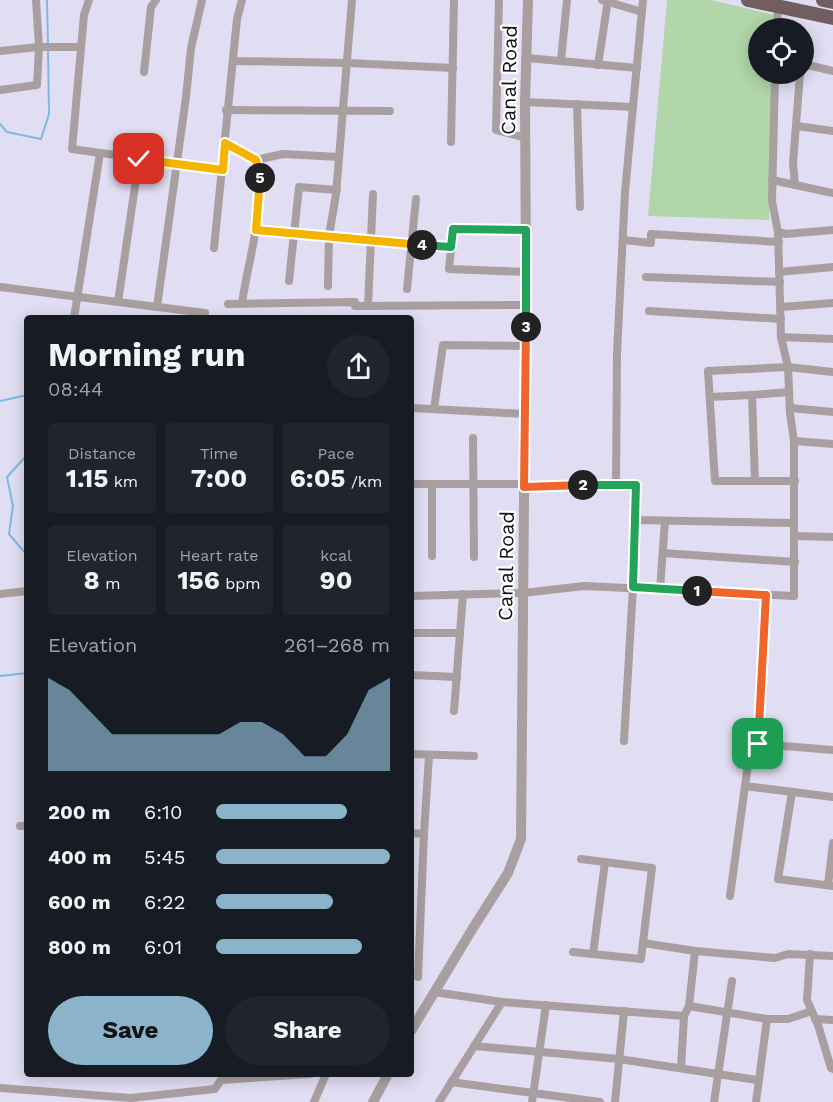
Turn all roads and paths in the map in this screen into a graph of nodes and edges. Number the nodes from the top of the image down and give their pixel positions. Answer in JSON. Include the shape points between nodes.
{"nodes":[{"id":1,"x":36,"y":0,"type":"edge"},
{"id":2,"x":89,"y":0,"type":"edge"},
{"id":3,"x":156,"y":0,"type":"edge"},
{"id":4,"x":202,"y":0,"type":"edge"},
{"id":5,"x":242,"y":0,"type":"edge"},
{"id":6,"x":352,"y":0,"type":"edge"},
{"id":7,"x":454,"y":0,"type":"edge"},
{"id":8,"x":499,"y":0,"type":"edge"},
{"id":9,"x":528,"y":0,"type":"edge"},
{"id":10,"x":567,"y":0,"type":"edge"},
{"id":11,"x":606,"y":0,"type":"edge"},
{"id":12,"x":644,"y":0,"type":"edge"},
{"id":13,"x":748,"y":0,"type":"edge"},
{"id":14,"x":824,"y":0,"type":"edge"},
{"id":15,"x":833,"y":2,"type":"edge"},
{"id":16,"x":778,"y":3,"type":"edge"},
{"id":17,"x":642,"y":12,"type":"junction"},
{"id":18,"x":777,"y":18,"type":"edge"},
{"id":19,"x":833,"y":18,"type":"edge"},
{"id":20,"x":39,"y":47,"type":"junction"},
{"id":21,"x":81,"y":47,"type":"junction"},
{"id":22,"x":0,"y":51,"type":"edge"},
{"id":23,"x":527,"y":58,"type":"junction"},
{"id":24,"x":561,"y":60,"type":"junction"},
{"id":25,"x":233,"y":61,"type":"junction"},
{"id":26,"x":348,"y":63,"type":"junction"},
{"id":27,"x":598,"y":64,"type":"junction"},
{"id":28,"x":814,"y":66,"type":"edge"},
{"id":29,"x":453,"y":68,"type":"junction"},
{"id":30,"x":637,"y":68,"type":"junction"},
{"id":31,"x":833,"y":71,"type":"edge"},
{"id":32,"x":144,"y":72,"type":"dead end"},
{"id":33,"x":775,"y":84,"type":"edge"},
{"id":34,"x":799,"y":84,"type":"edge"},
{"id":35,"x":0,"y":90,"type":"edge"},
{"id":36,"x":525,"y":102,"type":"junction"},
{"id":37,"x":577,"y":104,"type":"junction"},
{"id":38,"x":633,"y":107,"type":"junction"},
{"id":39,"x":227,"y":110,"type":"junction"},
{"id":40,"x":344,"y":111,"type":"junction"},
{"id":41,"x":390,"y":111,"type":"dead end"},
{"id":42,"x":797,"y":126,"type":"junction"},
{"id":43,"x":833,"y":131,"type":"edge"},
{"id":44,"x":525,"y":138,"type":"junction"},
{"id":45,"x":451,"y":142,"type":"dead end"},
{"id":46,"x":225,"y":143,"type":"junction"},
{"id":47,"x":100,"y":153,"type":"junction"},
{"id":48,"x":339,"y":157,"type":"junction"},
{"id":49,"x":139,"y":159,"type":"junction"},
{"id":50,"x":256,"y":160,"type":"junction"},
{"id":51,"x":177,"y":164,"type":"junction"},
{"id":52,"x":223,"y":170,"type":"junction"},
{"id":53,"x":772,"y":180,"type":"junction"},
{"id":54,"x":795,"y":185,"type":"junction"},
{"id":55,"x":337,"y":190,"type":"junction"},
{"id":56,"x":833,"y":193,"type":"edge"},
{"id":57,"x":373,"y":194,"type":"dead end"},
{"id":58,"x":416,"y":198,"type":"dead end"},
{"id":59,"x":580,"y":207,"type":"dead end"},
{"id":60,"x":256,"y":230,"type":"junction"},
{"id":61,"x":526,"y":230,"type":"junction"},
{"id":62,"x":833,"y":230,"type":"edge"},
{"id":63,"x":778,"y":232,"type":"junction"},
{"id":64,"x":293,"y":233,"type":"junction"},
{"id":65,"x":329,"y":236,"type":"junction"},
{"id":66,"x":371,"y":240,"type":"junction"},
{"id":67,"x":623,"y":240,"type":"junction"},
{"id":68,"x":779,"y":242,"type":"junction"},
{"id":69,"x":411,"y":244,"type":"junction"},
{"id":70,"x":451,"y":247,"type":"junction"},
{"id":71,"x":213,"y":248,"type":"dead end"},
{"id":72,"x":833,"y":267,"type":"edge"},
{"id":73,"x":526,"y":272,"type":"junction"},
{"id":74,"x":646,"y":277,"type":"dead end"},
{"id":75,"x":780,"y":277,"type":"junction"},
{"id":76,"x":289,"y":281,"type":"dead end"},
{"id":77,"x":328,"y":286,"type":"dead end"},
{"id":78,"x":0,"y":287,"type":"edge"},
{"id":79,"x":407,"y":289,"type":"dead end"},
{"id":80,"x":77,"y":297,"type":"junction"},
{"id":81,"x":118,"y":302,"type":"junction"},
{"id":82,"x":242,"y":303,"type":"junction"},
{"id":83,"x":833,"y":303,"type":"edge"},
{"id":84,"x":228,"y":304,"type":"dead end"},
{"id":85,"x":526,"y":305,"type":"junction"},
{"id":86,"x":355,"y":306,"type":"junction"},
{"id":87,"x":368,"y":306,"type":"junction"},
{"id":88,"x":157,"y":307,"type":"junction"},
{"id":89,"x":781,"y":307,"type":"junction"},
{"id":90,"x":649,"y":311,"type":"dead end"},
{"id":91,"x":205,"y":313,"type":"dead end"},
{"id":92,"x":74,"y":315,"type":"edge"},
{"id":93,"x":354,"y":315,"type":"edge"},
{"id":94,"x":781,"y":319,"type":"junction"},
{"id":95,"x":781,"y":337,"type":"junction"},
{"id":96,"x":833,"y":339,"type":"edge"},
{"id":97,"x":526,"y":346,"type":"junction"},
{"id":98,"x":788,"y":367,"type":"junction"},
{"id":99,"x":833,"y":372,"type":"edge"},
{"id":100,"x":789,"y":392,"type":"junction"},
{"id":101,"x":752,"y":395,"type":"junction"},
{"id":102,"x":710,"y":397,"type":"junction"},
{"id":103,"x":414,"y":408,"type":"edge"},
{"id":104,"x":790,"y":408,"type":"junction"},
{"id":105,"x":434,"y":410,"type":"junction"},
{"id":106,"x":833,"y":412,"type":"edge"},
{"id":107,"x":525,"y":414,"type":"junction"},
{"id":108,"x":473,"y":438,"type":"dead end"},
{"id":109,"x":794,"y":441,"type":"junction"},
{"id":110,"x":833,"y":444,"type":"edge"},
{"id":111,"x":755,"y":481,"type":"junction"},
{"id":112,"x":795,"y":481,"type":"junction"},
{"id":113,"x":414,"y":484,"type":"edge"},
{"id":114,"x":432,"y":484,"type":"junction"},
{"id":115,"x":474,"y":484,"type":"junction"},
{"id":116,"x":616,"y":484,"type":"junction"},
{"id":117,"x":524,"y":485,"type":"junction"},
{"id":118,"x":636,"y":520,"type":"junction"},
{"id":119,"x":665,"y":521,"type":"junction"},
{"id":120,"x":794,"y":523,"type":"junction"},
{"id":121,"x":794,"y":536,"type":"junction"},
{"id":122,"x":833,"y":537,"type":"edge"},
{"id":123,"x":663,"y":553,"type":"junction"},
{"id":124,"x":432,"y":556,"type":"dead end"},
{"id":125,"x":474,"y":557,"type":"dead end"},
{"id":126,"x":795,"y":562,"type":"junction"},
{"id":127,"x":633,"y":587,"type":"junction"},
{"id":128,"x":660,"y":589,"type":"junction"},
{"id":129,"x":24,"y":591,"type":"edge"},
{"id":130,"x":523,"y":593,"type":"junction"},
{"id":131,"x":0,"y":594,"type":"edge"},
{"id":132,"x":463,"y":594,"type":"junction"},
{"id":133,"x":766,"y":595,"type":"junction"},
{"id":134,"x":414,"y":596,"type":"edge"},
{"id":135,"x":414,"y":633,"type":"edge"},
{"id":136,"x":460,"y":633,"type":"junction"},
{"id":137,"x":414,"y":675,"type":"edge"},
{"id":138,"x":457,"y":677,"type":"junction"},
{"id":139,"x":454,"y":711,"type":"dead end"},
{"id":140,"x":624,"y":741,"type":"dead end"},
{"id":141,"x":758,"y":744,"type":"junction"},
{"id":142,"x":833,"y":750,"type":"edge"},
{"id":143,"x":414,"y":754,"type":"edge"},
{"id":144,"x":429,"y":756,"type":"junction"},
{"id":145,"x":474,"y":756,"type":"dead end"},
{"id":146,"x":745,"y":786,"type":"junction"},
{"id":147,"x":792,"y":792,"type":"junction"},
{"id":148,"x":833,"y":797,"type":"edge"},
{"id":149,"x":414,"y":833,"type":"edge"},
{"id":150,"x":424,"y":834,"type":"junction"},
{"id":151,"x":833,"y":843,"type":"edge"},
{"id":152,"x":581,"y":859,"type":"dead end"},
{"id":153,"x":605,"y":862,"type":"junction"},
{"id":154,"x":830,"y":886,"type":"edge"},
{"id":155,"x":730,"y":896,"type":"dead end"},
{"id":156,"x":643,"y":942,"type":"junction"},
{"id":157,"x":694,"y":951,"type":"junction"},
{"id":158,"x":573,"y":952,"type":"dead end"},
{"id":159,"x":593,"y":954,"type":"junction"},
{"id":160,"x":810,"y":954,"type":"junction"},
{"id":161,"x":833,"y":956,"type":"edge"},
{"id":162,"x":418,"y":977,"type":"dead end"},
{"id":163,"x":732,"y":981,"type":"dead end"},
{"id":164,"x":434,"y":992,"type":"junction"},
{"id":165,"x":502,"y":1002,"type":"junction"},
{"id":166,"x":546,"y":1005,"type":"junction"},
{"id":167,"x":689,"y":1006,"type":"junction"},
{"id":168,"x":624,"y":1011,"type":"junction"},
{"id":169,"x":728,"y":1012,"type":"junction"},
{"id":170,"x":813,"y":1015,"type":"junction"},
{"id":171,"x":684,"y":1016,"type":"junction"},
{"id":172,"x":767,"y":1019,"type":"junction"},
{"id":173,"x":833,"y":1020,"type":"edge"},
{"id":174,"x":414,"y":1021,"type":"edge"},
{"id":175,"x":474,"y":1046,"type":"junction"},
{"id":176,"x":539,"y":1052,"type":"junction"},
{"id":177,"x":620,"y":1059,"type":"junction"},
{"id":178,"x":681,"y":1068,"type":"junction"},
{"id":179,"x":833,"y":1069,"type":"edge"},
{"id":180,"x":718,"y":1074,"type":"junction"},
{"id":181,"x":221,"y":1077,"type":"edge"},
{"id":182,"x":325,"y":1077,"type":"edge"},
{"id":183,"x":386,"y":1077,"type":"edge"},
{"id":184,"x":757,"y":1080,"type":"junction"},
{"id":185,"x":451,"y":1082,"type":"junction"},
{"id":186,"x":0,"y":1088,"type":"edge"},
{"id":187,"x":532,"y":1098,"type":"edge"},
{"id":188,"x":131,"y":1100,"type":"edge"},
{"id":189,"x":314,"y":1102,"type":"edge"},
{"id":190,"x":373,"y":1102,"type":"edge"},
{"id":191,"x":439,"y":1102,"type":"edge"},
{"id":192,"x":600,"y":1102,"type":"edge"},
{"id":193,"x":615,"y":1102,"type":"edge"},
{"id":194,"x":714,"y":1102,"type":"edge"},
{"id":195,"x":756,"y":1102,"type":"edge"}],
"edges":[{"from":1,"to":20,"type":"street"},
{"from":2,"to":21,"type":"street"},
{"from":3,"to":32,"type":"street"},
{"from":4,"to":51,"type":"street","via":[[191,48]]},
{"from":5,"to":25,"type":"street"},
{"from":6,"to":26,"type":"street"},
{"from":7,"to":29,"type":"street"},
{"from":8,"to":44,"type":"street","via":[[496,130]]},
{"from":9,"to":23,"type":"street","name":"Canal Road"},
{"from":10,"to":24,"type":"street"},
{"from":11,"to":17,"type":"street"},
{"from":11,"to":27,"type":"street"},
{"from":12,"to":17,"type":"street"},
{"from":13,"to":16,"type":"highway"},
{"from":14,"to":15,"type":"highway"},
{"from":16,"to":18,"type":"street"},
{"from":16,"to":19,"type":"highway"},
{"from":17,"to":30,"type":"street"},
{"from":20,"to":21,"type":"street"},
{"from":20,"to":22,"type":"street"},
{"from":20,"to":35,"type":"street","via":[[37,86]]},
{"from":21,"to":47,"type":"street","via":[[72,149]]},
{"from":23,"to":24,"type":"street"},
{"from":23,"to":36,"type":"street","name":"Canal Road"},
{"from":24,"to":27,"type":"street"},
{"from":25,"to":26,"type":"street"},
{"from":25,"to":39,"type":"street"},
{"from":26,"to":29,"type":"street"},
{"from":26,"to":40,"type":"street"},
{"from":27,"to":30,"type":"street"},
{"from":28,"to":31,"type":"street"},
{"from":29,"to":45,"type":"street"},
{"from":30,"to":38,"type":"street"},
{"from":33,"to":53,"type":"street"},
{"from":34,"to":42,"type":"street"},
{"from":36,"to":37,"type":"street"},
{"from":36,"to":44,"type":"street","name":"Canal Road"},
{"from":37,"to":38,"type":"street"},
{"from":37,"to":59,"type":"street"},
{"from":38,"to":67,"type":"street"},
{"from":39,"to":40,"type":"street"},
{"from":39,"to":46,"type":"street"},
{"from":40,"to":41,"type":"street"},
{"from":40,"to":48,"type":"street"},
{"from":42,"to":43,"type":"street"},
{"from":42,"to":54,"type":"street"},
{"from":44,"to":61,"type":"street","name":"Canal Road"},
{"from":46,"to":50,"type":"street"},
{"from":46,"to":52,"type":"street"},
{"from":47,"to":49,"type":"street"},
{"from":47,"to":80,"type":"street"},
{"from":48,"to":50,"type":"street","via":[[283,154]]},
{"from":48,"to":55,"type":"street"},
{"from":49,"to":51,"type":"street"},
{"from":49,"to":81,"type":"street"},
{"from":50,"to":60,"type":"street","via":[[260,179]]},
{"from":51,"to":52,"type":"street"},
{"from":51,"to":88,"type":"street"},
{"from":52,"to":71,"type":"street"},
{"from":53,"to":54,"type":"street"},
{"from":53,"to":63,"type":"street"},
{"from":54,"to":56,"type":"street"},
{"from":55,"to":64,"type":"street","via":[[299,187]]},
{"from":55,"to":65,"type":"street"},
{"from":57,"to":66,"type":"street"},
{"from":58,"to":69,"type":"street"},
{"from":60,"to":64,"type":"street"},
{"from":60,"to":82,"type":"street"},
{"from":61,"to":70,"type":"street","via":[[453,229]]},
{"from":61,"to":73,"type":"street","name":"Canal Road"},
{"from":62,"to":63,"type":"street"},
{"from":63,"to":68,"type":"street"},
{"from":64,"to":65,"type":"street"},
{"from":64,"to":76,"type":"street"},
{"from":65,"to":66,"type":"street"},
{"from":65,"to":77,"type":"street"},
{"from":66,"to":69,"type":"street"},
{"from":66,"to":87,"type":"street"},
{"from":67,"to":68,"type":"street","via":[[651,243],[651,234]]},
{"from":67,"to":116,"type":"street","via":[[616,354]]},
{"from":68,"to":75,"type":"street"},
{"from":69,"to":70,"type":"street"},
{"from":69,"to":79,"type":"street"},
{"from":70,"to":73,"type":"street","via":[[449,269]]},
{"from":72,"to":75,"type":"street"},
{"from":73,"to":85,"type":"street","name":"Canal Road"},
{"from":74,"to":75,"type":"street"},
{"from":75,"to":89,"type":"street"},
{"from":78,"to":80,"type":"street"},
{"from":80,"to":81,"type":"street"},
{"from":80,"to":92,"type":"street"},
{"from":81,"to":88,"type":"street"},
{"from":82,"to":84,"type":"street"},
{"from":82,"to":86,"type":"street","via":[[355,302]]},
{"from":83,"to":89,"type":"street"},
{"from":85,"to":87,"type":"street"},
{"from":85,"to":97,"type":"street","name":"Canal Road"},
{"from":86,"to":87,"type":"street"},
{"from":86,"to":93,"type":"street"},
{"from":88,"to":91,"type":"street"},
{"from":89,"to":94,"type":"street"},
{"from":90,"to":94,"type":"street"},
{"from":94,"to":95,"type":"street"},
{"from":95,"to":96,"type":"street"},
{"from":95,"to":98,"type":"street"},
{"from":97,"to":105,"type":"street","via":[[443,345]]},
{"from":97,"to":107,"type":"street","name":"Canal Road"},
{"from":98,"to":99,"type":"street"},
{"from":98,"to":100,"type":"street"},
{"from":98,"to":102,"type":"street","via":[[708,371]]},
{"from":100,"to":101,"type":"street"},
{"from":100,"to":104,"type":"street"},
{"from":101,"to":102,"type":"street"},
{"from":101,"to":111,"type":"street"},
{"from":102,"to":111,"type":"street","via":[[716,482]]},
{"from":103,"to":105,"type":"street"},
{"from":104,"to":106,"type":"street"},
{"from":104,"to":109,"type":"street"},
{"from":105,"to":107,"type":"street"},
{"from":107,"to":117,"type":"street","name":"Canal Road"},
{"from":108,"to":115,"type":"street"},
{"from":109,"to":110,"type":"street"},
{"from":109,"to":112,"type":"street"},
{"from":111,"to":112,"type":"street"},
{"from":112,"to":120,"type":"street"},
{"from":113,"to":114,"type":"street"},
{"from":114,"to":115,"type":"street"},
{"from":114,"to":124,"type":"street"},
{"from":115,"to":117,"type":"street"},
{"from":115,"to":125,"type":"street"},
{"from":116,"to":117,"type":"street"},
{"from":116,"to":118,"type":"street","via":[[636,485]]},
{"from":117,"to":130,"type":"street","name":"Canal Road"},
{"from":118,"to":119,"type":"street"},
{"from":118,"to":127,"type":"street"},
{"from":119,"to":120,"type":"street"},
{"from":119,"to":123,"type":"street"},
{"from":120,"to":121,"type":"street"},
{"from":121,"to":122,"type":"street"},
{"from":121,"to":126,"type":"street"},
{"from":123,"to":126,"type":"street"},
{"from":123,"to":128,"type":"street"},
{"from":126,"to":133,"type":"street","via":[[794,596]]},
{"from":127,"to":128,"type":"street"},
{"from":127,"to":130,"type":"street","via":[[584,586]]},
{"from":127,"to":140,"type":"street"},
{"from":128,"to":133,"type":"street"},
{"from":129,"to":131,"type":"street"},
{"from":130,"to":132,"type":"street"},
{"from":130,"to":164,"type":"street","name":"Canal Road","via":[[521,839],[508,873]]},
{"from":132,"to":134,"type":"street"},
{"from":132,"to":136,"type":"street"},
{"from":133,"to":141,"type":"street"},
{"from":135,"to":136,"type":"street"},
{"from":136,"to":138,"type":"street"},
{"from":137,"to":138,"type":"street"},
{"from":138,"to":139,"type":"street"},
{"from":141,"to":142,"type":"street"},
{"from":141,"to":146,"type":"street","via":[[751,742]]},
{"from":143,"to":144,"type":"street"},
{"from":144,"to":145,"type":"street"},
{"from":144,"to":150,"type":"street"},
{"from":146,"to":147,"type":"street"},
{"from":146,"to":155,"type":"street"},
{"from":147,"to":148,"type":"street"},
{"from":147,"to":154,"type":"street","via":[[778,879]]},
{"from":149,"to":150,"type":"street"},
{"from":150,"to":162,"type":"street"},
{"from":151,"to":154,"type":"street"},
{"from":152,"to":153,"type":"street"},
{"from":153,"to":156,"type":"street","via":[[652,868]]},
{"from":153,"to":159,"type":"street"},
{"from":156,"to":157,"type":"street"},
{"from":156,"to":159,"type":"street","via":[[641,959]]},
{"from":157,"to":160,"type":"street","via":[[775,958]]},
{"from":157,"to":167,"type":"street"},
{"from":158,"to":159,"type":"street"},
{"from":160,"to":161,"type":"street"},
{"from":160,"to":170,"type":"street","via":[[807,1000]]},
{"from":163,"to":169,"type":"street"},
{"from":164,"to":165,"type":"street"},
{"from":164,"to":174,"type":"street","name":"Canal Road"},
{"from":165,"to":166,"type":"street"},
{"from":165,"to":175,"type":"street"},
{"from":166,"to":168,"type":"street"},
{"from":166,"to":176,"type":"street"},
{"from":167,"to":169,"type":"street"},
{"from":167,"to":171,"type":"street"},
{"from":168,"to":171,"type":"street"},
{"from":168,"to":177,"type":"street"},
{"from":169,"to":172,"type":"street"},
{"from":169,"to":180,"type":"street"},
{"from":170,"to":172,"type":"street"},
{"from":170,"to":173,"type":"street"},
{"from":170,"to":179,"type":"street"},
{"from":171,"to":178,"type":"street"},
{"from":172,"to":184,"type":"street"},
{"from":175,"to":176,"type":"street"},
{"from":175,"to":185,"type":"street"},
{"from":176,"to":177,"type":"street"},
{"from":176,"to":187,"type":"street"},
{"from":177,"to":178,"type":"street"},
{"from":177,"to":193,"type":"street"},
{"from":178,"to":180,"type":"street"},
{"from":180,"to":184,"type":"street"},
{"from":180,"to":194,"type":"street"},
{"from":181,"to":188,"type":"street","via":[[215,1089]]},
{"from":182,"to":189,"type":"street"},
{"from":183,"to":190,"type":"street"},
{"from":184,"to":195,"type":"street"},
{"from":185,"to":187,"type":"street"},
{"from":185,"to":191,"type":"street"},
{"from":186,"to":188,"type":"street"},
{"from":187,"to":192,"type":"street"}]}
